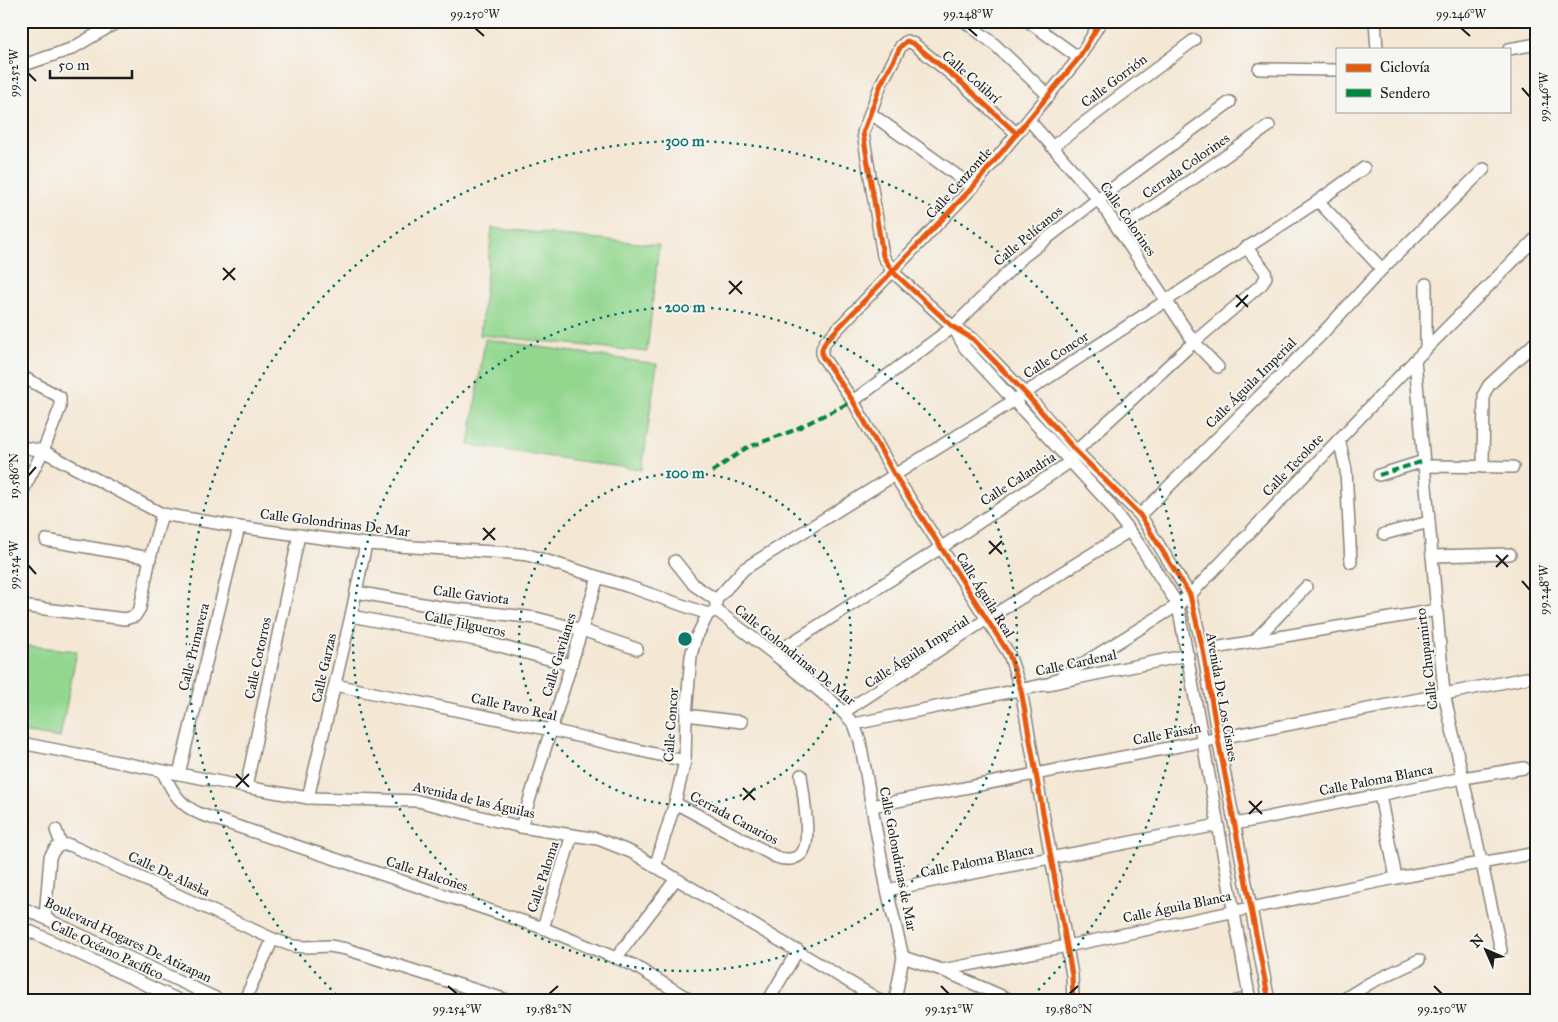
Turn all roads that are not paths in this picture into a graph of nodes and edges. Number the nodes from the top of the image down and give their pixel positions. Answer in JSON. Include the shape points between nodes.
{"nodes":[{"id":1,"x":126,"y":21,"type":"edge"},
{"id":2,"x":964,"y":21,"type":"edge"},
{"id":3,"x":1028,"y":21,"type":"edge"},
{"id":4,"x":1101,"y":21,"type":"edge"},
{"id":5,"x":1375,"y":21,"type":"edge"},
{"id":6,"x":1194,"y":40,"type":"dead end"},
{"id":7,"x":1537,"y":44,"type":"edge"},
{"id":8,"x":1378,"y":48,"type":"edge"},
{"id":9,"x":1510,"y":49,"type":"edge"},
{"id":10,"x":1079,"y":58,"type":"junction"},
{"id":11,"x":21,"y":66,"type":"edge"},
{"id":12,"x":1260,"y":69,"type":"dead end"},
{"id":13,"x":1336,"y":70,"type":"edge"},
{"id":14,"x":1049,"y":96,"type":"junction"},
{"id":15,"x":1230,"y":102,"type":"dead end"},
{"id":16,"x":870,"y":113,"type":"junction"},
{"id":17,"x":1029,"y":120,"type":"junction"},
{"id":18,"x":1269,"y":126,"type":"dead end"},
{"id":19,"x":1017,"y":134,"type":"junction"},
{"id":20,"x":1052,"y":146,"type":"junction"},
{"id":21,"x":1364,"y":168,"type":"dead end"},
{"id":22,"x":1484,"y":169,"type":"dead end"},
{"id":23,"x":973,"y":187,"type":"junction"},
{"id":24,"x":1098,"y":199,"type":"junction"},
{"id":25,"x":1318,"y":201,"type":"junction"},
{"id":26,"x":1119,"y":230,"type":"junction"},
{"id":27,"x":1537,"y":237,"type":"edge"},
{"id":28,"x":1246,"y":247,"type":"junction"},
{"id":29,"x":1382,"y":269,"type":"junction"},
{"id":30,"x":893,"y":272,"type":"junction"},
{"id":31,"x":1426,"y":284,"type":"dead end"},
{"id":32,"x":1166,"y":301,"type":"junction"},
{"id":33,"x":953,"y":327,"type":"junction"},
{"id":34,"x":1537,"y":341,"type":"edge"},
{"id":35,"x":1194,"y":342,"type":"junction"},
{"id":36,"x":822,"y":349,"type":"joint"},
{"id":37,"x":1426,"y":349,"type":"junction"},
{"id":38,"x":1415,"y":360,"type":"junction"},
{"id":39,"x":1218,"y":367,"type":"dead end"},
{"id":40,"x":21,"y":376,"type":"edge"},
{"id":41,"x":1025,"y":392,"type":"junction"},
{"id":42,"x":1013,"y":400,"type":"junction"},
{"id":43,"x":854,"y":401,"type":"junction"},
{"id":44,"x":1340,"y":438,"type":"junction"},
{"id":45,"x":21,"y":449,"type":"edge"},
{"id":46,"x":43,"y":451,"type":"junction"},
{"id":47,"x":1076,"y":451,"type":"junction"},
{"id":48,"x":1070,"y":462,"type":"junction"},
{"id":49,"x":1424,"y":463,"type":"junction"},
{"id":50,"x":1483,"y":467,"type":"junction"},
{"id":51,"x":1513,"y":468,"type":"dead end"},
{"id":52,"x":894,"y":474,"type":"junction"},
{"id":53,"x":1379,"y":475,"type":"dead end"},
{"id":54,"x":21,"y":494,"type":"edge"},
{"id":55,"x":162,"y":514,"type":"junction"},
{"id":56,"x":1140,"y":515,"type":"junction"},
{"id":57,"x":1429,"y":522,"type":"junction"},
{"id":58,"x":239,"y":527,"type":"junction"},
{"id":59,"x":1129,"y":531,"type":"junction"},
{"id":60,"x":1384,"y":534,"type":"dead end"},
{"id":61,"x":299,"y":535,"type":"junction"},
{"id":62,"x":46,"y":540,"type":"dead end"},
{"id":63,"x":366,"y":544,"type":"junction"},
{"id":64,"x":942,"y":547,"type":"junction"},
{"id":65,"x":1510,"y":554,"type":"dead end"},
{"id":66,"x":1432,"y":556,"type":"junction"},
{"id":67,"x":150,"y":558,"type":"junction"},
{"id":68,"x":675,"y":561,"type":"dead end"},
{"id":69,"x":1351,"y":562,"type":"dead end"},
{"id":70,"x":598,"y":577,"type":"junction"},
{"id":71,"x":1306,"y":587,"type":"dead end"},
{"id":72,"x":356,"y":592,"type":"junction"},
{"id":73,"x":1190,"y":595,"type":"junction"},
{"id":74,"x":1178,"y":605,"type":"junction"},
{"id":75,"x":21,"y":606,"type":"edge"},
{"id":76,"x":713,"y":608,"type":"junction"},
{"id":77,"x":1436,"y":610,"type":"junction"},
{"id":78,"x":351,"y":616,"type":"junction"},
{"id":79,"x":987,"y":619,"type":"junction"},
{"id":80,"x":582,"y":630,"type":"junction"},
{"id":81,"x":1254,"y":641,"type":"junction"},
{"id":82,"x":637,"y":649,"type":"dead end"},
{"id":83,"x":1203,"y":650,"type":"junction"},
{"id":84,"x":774,"y":654,"type":"junction"},
{"id":85,"x":1188,"y":655,"type":"junction"},
{"id":86,"x":571,"y":666,"type":"junction"},
{"id":87,"x":1526,"y":678,"type":"dead end"},
{"id":88,"x":335,"y":685,"type":"junction"},
{"id":89,"x":1048,"y":685,"type":"junction"},
{"id":90,"x":1021,"y":690,"type":"junction"},
{"id":91,"x":1444,"y":693,"type":"junction"},
{"id":92,"x":844,"y":712,"type":"junction"},
{"id":93,"x":686,"y":715,"type":"junction"},
{"id":94,"x":742,"y":722,"type":"dead end"},
{"id":95,"x":854,"y":724,"type":"junction"},
{"id":96,"x":552,"y":730,"type":"junction"},
{"id":97,"x":1218,"y":739,"type":"junction"},
{"id":98,"x":1203,"y":742,"type":"junction"},
{"id":99,"x":21,"y":743,"type":"edge"},
{"id":100,"x":685,"y":761,"type":"junction"},
{"id":101,"x":1524,"y":768,"type":"dead end"},
{"id":102,"x":162,"y":771,"type":"junction"},
{"id":103,"x":1036,"y":773,"type":"junction"},
{"id":104,"x":178,"y":774,"type":"junction"},
{"id":105,"x":802,"y":775,"type":"dead end"},
{"id":106,"x":1464,"y":778,"type":"junction"},
{"id":107,"x":246,"y":787,"type":"junction"},
{"id":108,"x":1380,"y":795,"type":"junction"},
{"id":109,"x":308,"y":798,"type":"junction"},
{"id":110,"x":674,"y":803,"type":"junction"},
{"id":111,"x":872,"y":806,"type":"junction"},
{"id":112,"x":1234,"y":824,"type":"junction"},
{"id":113,"x":1218,"y":825,"type":"junction"},
{"id":114,"x":522,"y":827,"type":"junction"},
{"id":115,"x":56,"y":830,"type":"dead end"},
{"id":116,"x":572,"y":835,"type":"junction"},
{"id":117,"x":61,"y":844,"type":"junction"},
{"id":118,"x":1537,"y":853,"type":"edge"},
{"id":119,"x":1051,"y":857,"type":"junction"},
{"id":120,"x":1483,"y":862,"type":"junction"},
{"id":121,"x":655,"y":867,"type":"junction"},
{"id":122,"x":1396,"y":878,"type":"junction"},
{"id":123,"x":676,"y":879,"type":"junction"},
{"id":124,"x":887,"y":890,"type":"junction"},
{"id":125,"x":21,"y":907,"type":"edge"},
{"id":126,"x":1251,"y":907,"type":"junction"},
{"id":127,"x":1234,"y":910,"type":"junction"},
{"id":128,"x":45,"y":918,"type":"junction"},
{"id":129,"x":21,"y":927,"type":"edge"},
{"id":130,"x":543,"y":928,"type":"junction"},
{"id":131,"x":273,"y":939,"type":"junction"},
{"id":132,"x":1067,"y":946,"type":"junction"},
{"id":133,"x":798,"y":950,"type":"junction"},
{"id":134,"x":1502,"y":950,"type":"dead end"},
{"id":135,"x":902,"y":957,"type":"junction"},
{"id":136,"x":616,"y":958,"type":"junction"},
{"id":137,"x":1419,"y":960,"type":"dead end"},
{"id":138,"x":942,"y":970,"type":"junction"},
{"id":139,"x":156,"y":990,"type":"junction"},
{"id":140,"x":1250,"y":1000,"type":"edge"},
{"id":141,"x":150,"y":1001,"type":"edge"},
{"id":142,"x":181,"y":1001,"type":"edge"},
{"id":143,"x":222,"y":1001,"type":"edge"},
{"id":144,"x":244,"y":1001,"type":"edge"},
{"id":145,"x":510,"y":1001,"type":"edge"},
{"id":146,"x":692,"y":1001,"type":"edge"},
{"id":147,"x":768,"y":1001,"type":"edge"},
{"id":148,"x":881,"y":1001,"type":"edge"},
{"id":149,"x":895,"y":1001,"type":"edge"},
{"id":150,"x":1013,"y":1001,"type":"edge"},
{"id":151,"x":1073,"y":1001,"type":"edge"},
{"id":152,"x":1236,"y":1001,"type":"edge"},
{"id":153,"x":1269,"y":1001,"type":"edge"},
{"id":154,"x":1341,"y":1001,"type":"edge"}],
"edges":[{"from":1,"to":11,"type":"street","via":[[114,24],[71,49]]},
{"from":2,"to":14,"type":"street"},
{"from":3,"to":10,"type":"street"},
{"from":4,"to":10,"type":"street","name":"Calle Cenzontle"},
{"from":5,"to":8,"type":"street"},
{"from":6,"to":20,"type":"street","name":"Calle Gorrión"},
{"from":7,"to":9,"type":"street"},
{"from":10,"to":14,"type":"street","name":"Calle Cenzontle"},
{"from":12,"to":13,"type":"street"},
{"from":14,"to":17,"type":"street","name":"Calle Cenzontle"},
{"from":15,"to":24,"type":"street","name":"Calle Pelícanos"},
{"from":16,"to":19,"type":"street","name":"Calle Colibrí","via":[[880,84],[907,41],[963,84]]},
{"from":16,"to":23,"type":"street"},
{"from":16,"to":30,"type":"street","via":[[863,142],[883,256]]},
{"from":17,"to":19,"type":"street","name":"Calle Cenzontle"},
{"from":17,"to":20,"type":"street","name":"Calle Colorines"},
{"from":18,"to":26,"type":"street","name":"Cerrada Colorines"},
{"from":19,"to":23,"type":"street","name":"Calle Cenzontle"},
{"from":20,"to":24,"type":"street","name":"Calle Colorines"},
{"from":21,"to":25,"type":"street","name":"Calle Concor"},
{"from":22,"to":29,"type":"street","name":"Calle Águila Imperial"},
{"from":23,"to":30,"type":"street","name":"Calle Cenzontle"},
{"from":24,"to":26,"type":"street","name":"Calle Colorines"},
{"from":24,"to":33,"type":"street","name":"Calle Pelícanos","via":[[1023,257]]},
{"from":25,"to":28,"type":"street","name":"Calle Concor"},
{"from":25,"to":29,"type":"street"},
{"from":26,"to":32,"type":"street","name":"Calle Colorines"},
{"from":27,"to":37,"type":"street","name":"Calle Tecolote"},
{"from":28,"to":32,"type":"street","name":"Calle Concor"},
{"from":28,"to":35,"type":"street","name":"Calle Calandria","via":[[1266,277],[1262,284]]},
{"from":29,"to":56,"type":"street","name":"Calle Águila Imperial","via":[[1320,336]]},
{"from":30,"to":33,"type":"street","name":"Avenida De Los Cisnes"},
{"from":30,"to":36,"type":"street","name":"Calle Cenzontle","via":[[825,342]]},
{"from":31,"to":37,"type":"street"},
{"from":32,"to":35,"type":"street","name":"Calle Colorines"},
{"from":32,"to":41,"type":"street","name":"Calle Concor"},
{"from":33,"to":41,"type":"street","name":"Avenida De Los Cisnes","via":[[973,339]]},
{"from":33,"to":42,"type":"street","name":"Avenida De Los Cisnes","via":[[964,348]]},
{"from":33,"to":43,"type":"street","name":"Calle Pelícanos"},
{"from":34,"to":50,"type":"street","via":[[1484,394]]},
{"from":35,"to":39,"type":"street","name":"Calle Colorines"},
{"from":35,"to":47,"type":"street","name":"Calle Calandria"},
{"from":36,"to":43,"type":"street","name":"Calle Águila Real","via":[[822,356]]},
{"from":37,"to":38,"type":"street","name":"Calle Tecolote"},
{"from":38,"to":44,"type":"street","name":"Calle Tecolote"},
{"from":38,"to":49,"type":"street","name":"Calle Chupamirto"},
{"from":40,"to":46,"type":"street","via":[[60,397],[60,408]]},
{"from":41,"to":42,"type":"street","name":"Calle Concor"},
{"from":41,"to":47,"type":"street","name":"Avenida De Los Cisnes"},
{"from":42,"to":48,"type":"street","name":"Avenida De Los Cisnes"},
{"from":42,"to":52,"type":"street","name":"Calle Concor"},
{"from":43,"to":52,"type":"street","name":"Calle Águila Real"},
{"from":44,"to":69,"type":"street","via":[[1346,470]]},
{"from":44,"to":73,"type":"street","name":"Calle Tecolote"},
{"from":45,"to":46,"type":"street"},
{"from":46,"to":54,"type":"street"},
{"from":46,"to":55,"type":"street","name":"Calle Golondrinas De Mar"},
{"from":47,"to":48,"type":"street","name":"Calle Calandria"},
{"from":47,"to":56,"type":"street","name":"Avenida De Los Cisnes"},
{"from":48,"to":59,"type":"street","name":"Avenida De Los Cisnes","via":[[1107,501]]},
{"from":48,"to":64,"type":"street","name":"Calle Calandria"},
{"from":49,"to":50,"type":"street"},
{"from":49,"to":53,"type":"street"},
{"from":49,"to":57,"type":"street","name":"Calle Chupamirto"},
{"from":50,"to":51,"type":"street"},
{"from":52,"to":64,"type":"street","name":"Calle Águila Real"},
{"from":52,"to":76,"type":"street","name":"Calle Concor","via":[[744,569]]},
{"from":55,"to":58,"type":"street","name":"Calle Golondrinas De Mar"},
{"from":55,"to":67,"type":"street"},
{"from":56,"to":73,"type":"street","name":"Avenida De Los Cisnes"},
{"from":57,"to":60,"type":"street"},
{"from":57,"to":66,"type":"street","name":"Calle Chupamirto"},
{"from":58,"to":61,"type":"street","name":"Calle Golondrinas De Mar"},
{"from":58,"to":104,"type":"street","name":"Calle Primavera"},
{"from":59,"to":74,"type":"street","name":"Avenida De Los Cisnes"},
{"from":59,"to":79,"type":"street","name":"Calle Águila Imperial"},
{"from":61,"to":63,"type":"street","name":"Calle Golondrinas De Mar"},
{"from":61,"to":107,"type":"street","name":"Calle Cotorros"},
{"from":62,"to":67,"type":"street"},
{"from":63,"to":70,"type":"street","name":"Calle Golondrinas De Mar","via":[[509,553]]},
{"from":63,"to":72,"type":"street","name":"Calle Garzas"},
{"from":64,"to":79,"type":"street","name":"Calle Águila Real"},
{"from":64,"to":84,"type":"street","name":"Calle Calandria"},
{"from":65,"to":66,"type":"street"},
{"from":66,"to":77,"type":"street","name":"Calle Chupamirto"},
{"from":67,"to":75,"type":"street","via":[[140,608],[135,616],[125,619]]},
{"from":68,"to":76,"type":"street","name":"Calle Golondrinas De Mar"},
{"from":70,"to":76,"type":"street","name":"Calle Golondrinas De Mar"},
{"from":70,"to":80,"type":"street","name":"Calle Gavilanes"},
{"from":71,"to":81,"type":"street"},
{"from":72,"to":78,"type":"street","name":"Calle Garzas"},
{"from":72,"to":80,"type":"street","name":"Calle Gaviota","via":[[439,607],[536,618]]},
{"from":73,"to":74,"type":"street","name":"Calle Tecolote"},
{"from":73,"to":83,"type":"street","name":"Avenida De Los Cisnes"},
{"from":74,"to":85,"type":"street","name":"Avenida De Los Cisnes"},
{"from":74,"to":89,"type":"street","name":"Calle Tecolote"},
{"from":76,"to":84,"type":"street","name":"Calle Golondrinas De Mar"},
{"from":76,"to":93,"type":"street","name":"Calle Concor","via":[[695,640]]},
{"from":77,"to":81,"type":"street"},
{"from":77,"to":91,"type":"street","name":"Calle Chupamirto"},
{"from":78,"to":86,"type":"street","name":"Calle Jilgueros","via":[[481,641]]},
{"from":78,"to":88,"type":"street","name":"Calle Garzas"},
{"from":79,"to":90,"type":"street","name":"Calle Águila Real","via":[[1009,654]]},
{"from":79,"to":92,"type":"street","name":"Calle Águila Imperial"},
{"from":80,"to":82,"type":"street","name":"Calle Gaviota"},
{"from":80,"to":86,"type":"street","name":"Calle Gavilanes"},
{"from":81,"to":83,"type":"street"},
{"from":83,"to":97,"type":"street","name":"Avenida De Los Cisnes"},
{"from":84,"to":92,"type":"street","name":"Calle Golondrinas De Mar"},
{"from":85,"to":89,"type":"street","name":"Calle Cardenal"},
{"from":85,"to":98,"type":"street","name":"Avenida De Los Cisnes"},
{"from":86,"to":96,"type":"street","name":"Calle Gavilanes"},
{"from":87,"to":91,"type":"street","name":"Calle Faisán"},
{"from":88,"to":96,"type":"street","name":"Calle Pavo Real"},
{"from":88,"to":109,"type":"street","name":"Calle Garzas"},
{"from":89,"to":90,"type":"street","name":"Calle Cardenal"},
{"from":90,"to":95,"type":"street","name":"Calle Cardenal"},
{"from":90,"to":103,"type":"street","name":"Calle Águila Real"},
{"from":91,"to":97,"type":"street","name":"Calle Faisán"},
{"from":91,"to":106,"type":"street","name":"Calle Chupamirto"},
{"from":92,"to":95,"type":"street","name":"Calle Golondrinas De Mar"},
{"from":93,"to":94,"type":"street"},
{"from":93,"to":100,"type":"street","name":"Calle Concor"},
{"from":95,"to":111,"type":"street","name":"Calle Golondrinas de Mar"},
{"from":96,"to":100,"type":"street","name":"Calle Pavo Real"},
{"from":96,"to":114,"type":"street","name":"Calle Gavilanes"},
{"from":97,"to":98,"type":"street","name":"Calle Faisán"},
{"from":97,"to":112,"type":"street","name":"Avenida De Los Cisnes"},
{"from":98,"to":103,"type":"street","name":"Calle Faisán"},
{"from":98,"to":113,"type":"street","name":"Avenida De Los Cisnes"},
{"from":99,"to":102,"type":"street","name":"Avenida de las Águilas"},
{"from":100,"to":110,"type":"street","name":"Calle Concor"},
{"from":101,"to":106,"type":"street","name":"Calle Paloma Blanca"},
{"from":102,"to":104,"type":"street","name":"Avenida de las Águilas"},
{"from":102,"to":130,"type":"street","name":"Calle Halcones","via":[[178,800],[200,814]]},
{"from":103,"to":111,"type":"street","name":"Calle Faisán"},
{"from":103,"to":119,"type":"street","name":"Calle Águila Real"},
{"from":104,"to":107,"type":"street","name":"Avenida de las Águilas"},
{"from":105,"to":110,"type":"street","name":"Cerrada Canarios","via":[[807,837],[805,848],[796,858],[781,859]]},
{"from":106,"to":108,"type":"street","name":"Calle Paloma Blanca"},
{"from":106,"to":120,"type":"street","name":"Calle Chupamirto"},
{"from":107,"to":109,"type":"street","name":"Avenida de las Águilas"},
{"from":108,"to":112,"type":"street","name":"Calle Paloma Blanca"},
{"from":108,"to":122,"type":"street"},
{"from":109,"to":114,"type":"street","name":"Avenida de las Águilas","via":[[418,801]]},
{"from":110,"to":121,"type":"street","name":"Calle Concor"},
{"from":111,"to":124,"type":"street","name":"Calle Golondrinas de Mar"},
{"from":112,"to":126,"type":"street","name":"Avenida De Los Cisnes"},
{"from":113,"to":119,"type":"street","name":"Calle Paloma Blanca"},
{"from":113,"to":127,"type":"street","name":"Avenida De Los Cisnes"},
{"from":114,"to":116,"type":"street","name":"Avenida de las Águilas"},
{"from":115,"to":117,"type":"street"},
{"from":116,"to":121,"type":"street","name":"Avenida de las Águilas","via":[[608,842]]},
{"from":116,"to":130,"type":"street","name":"Calle Paloma"},
{"from":117,"to":128,"type":"street","via":[[50,857]]},
{"from":117,"to":131,"type":"street","name":"Calle De Alaska","via":[[70,845]]},
{"from":118,"to":120,"type":"street","name":"Calle Águila Blanca"},
{"from":119,"to":124,"type":"street","name":"Calle Paloma Blanca"},
{"from":119,"to":132,"type":"street","name":"Calle Águila Real"},
{"from":120,"to":122,"type":"street","name":"Calle Águila Blanca"},
{"from":120,"to":134,"type":"street","name":"Calle Chupamirto"},
{"from":121,"to":123,"type":"street","name":"Avenida de las Águilas"},
{"from":122,"to":126,"type":"street","name":"Calle Águila Blanca"},
{"from":123,"to":133,"type":"street","name":"Avenida de las Águilas"},
{"from":123,"to":136,"type":"street"},
{"from":124,"to":135,"type":"street","name":"Calle Golondrinas de Mar"},
{"from":125,"to":128,"type":"street","name":"Boulevard Hogares De Atizapan"},
{"from":126,"to":127,"type":"street","name":"Calle Águila Blanca"},
{"from":126,"to":153,"type":"street","name":"Avenida De Los Cisnes"},
{"from":127,"to":132,"type":"street","name":"Calle Águila Blanca"},
{"from":127,"to":140,"type":"street","name":"Avenida De Los Cisnes"},
{"from":128,"to":143,"type":"street","name":"Boulevard Hogares De Atizapan"},
{"from":129,"to":139,"type":"street","name":"Calle Océano Pacífico"},
{"from":130,"to":136,"type":"street","name":"Calle Halcones"},
{"from":131,"to":144,"type":"street"},
{"from":131,"to":145,"type":"street","name":"Calle De Alaska","via":[[293,946],[346,948]]},
{"from":132,"to":138,"type":"street","name":"Calle Águila Blanca"},
{"from":132,"to":151,"type":"street","name":"Calle Águila Real"},
{"from":133,"to":147,"type":"street"},
{"from":133,"to":148,"type":"street","name":"Avenida de las Águilas"},
{"from":135,"to":138,"type":"street"},
{"from":135,"to":149,"type":"street","name":"Calle Golondrinas de Mar"},
{"from":136,"to":146,"type":"street","name":"Calle Halcones"},
{"from":137,"to":154,"type":"street"},
{"from":138,"to":150,"type":"street"},
{"from":139,"to":141,"type":"street"},
{"from":139,"to":142,"type":"street","name":"Calle Océano Pacífico"},
{"from":140,"to":152,"type":"street"}]}
